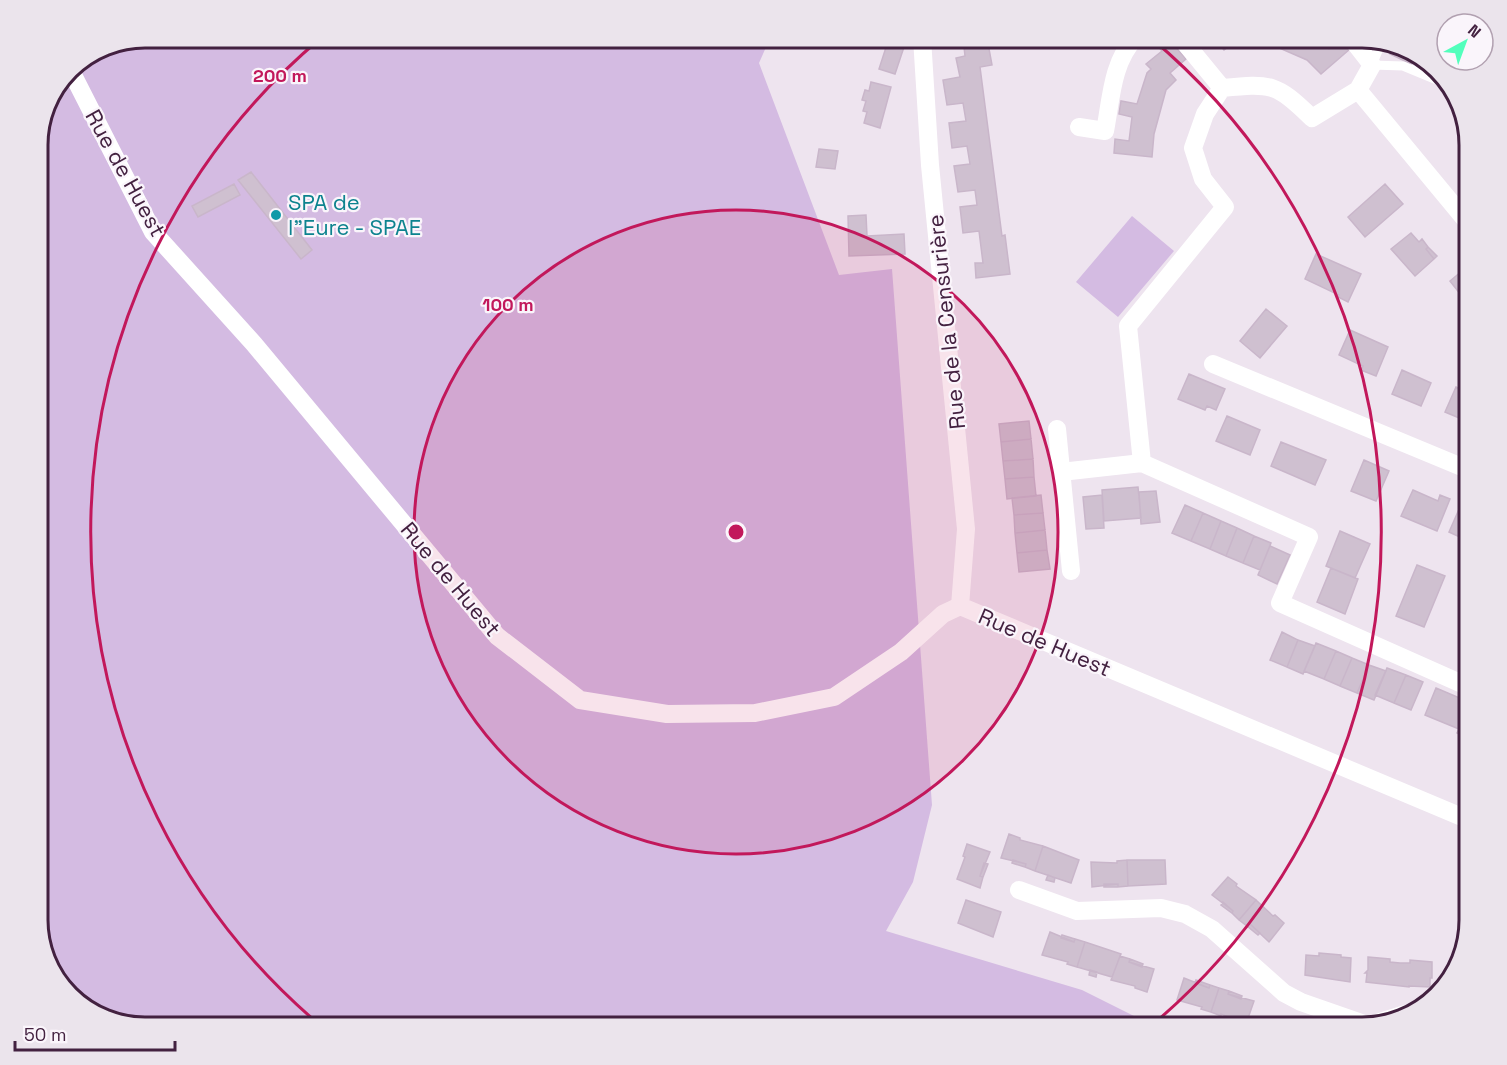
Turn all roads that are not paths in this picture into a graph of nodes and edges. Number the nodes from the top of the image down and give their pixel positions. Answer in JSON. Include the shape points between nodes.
{"nodes":[{"id":1,"x":923,"y":48,"type":"edge"},
{"id":2,"x":1126,"y":48,"type":"edge"},
{"id":3,"x":1189,"y":48,"type":"edge"},
{"id":4,"x":1359,"y":48,"type":"edge"},
{"id":5,"x":1379,"y":50,"type":"edge"},
{"id":6,"x":1372,"y":65,"type":"junction"},
{"id":7,"x":1432,"y":78,"type":"edge"},
{"id":8,"x":75,"y":79,"type":"edge"},
{"id":9,"x":1222,"y":88,"type":"junction"},
{"id":10,"x":1358,"y":90,"type":"junction"},
{"id":11,"x":1079,"y":127,"type":"dead end"},
{"id":12,"x":1459,"y":211,"type":"edge"},
{"id":13,"x":1213,"y":364,"type":"dead end"},
{"id":14,"x":1057,"y":429,"type":"dead end"},
{"id":15,"x":1142,"y":463,"type":"junction"},
{"id":16,"x":1459,"y":465,"type":"edge"},
{"id":17,"x":1061,"y":472,"type":"junction"},
{"id":18,"x":1071,"y":571,"type":"dead end"},
{"id":19,"x":960,"y":606,"type":"junction"},
{"id":20,"x":1459,"y":682,"type":"edge"},
{"id":21,"x":1459,"y":815,"type":"edge"},
{"id":22,"x":1019,"y":890,"type":"dead end"},
{"id":23,"x":1346,"y":1017,"type":"edge"}],
"edges":[{"from":1,"to":19,"type":"street","name":"Rue de la Censurière","via":[[930,165],[966,529]]},
{"from":2,"to":11,"type":"street","via":[[1117,67],[1105,131]]},
{"from":3,"to":9,"type":"street"},
{"from":4,"to":6,"type":"street"},
{"from":5,"to":6,"type":"lane"},
{"from":6,"to":7,"type":"lane","via":[[1402,66]]},
{"from":6,"to":10,"type":"street"},
{"from":8,"to":19,"type":"street","name":"Rue de Huest","via":[[153,231],[254,344],[497,636],[580,700],[667,714],[755,713],[834,698],[901,652],[943,614]]},
{"from":9,"to":10,"type":"street","via":[[1269,86],[1290,96],[1312,118]]},
{"from":9,"to":15,"type":"street","via":[[1205,114],[1193,147],[1203,179],[1225,207],[1128,326]]},
{"from":10,"to":12,"type":"street"},
{"from":13,"to":16,"type":"street"},
{"from":14,"to":17,"type":"street"},
{"from":15,"to":17,"type":"street"},
{"from":15,"to":20,"type":"street","via":[[1309,537],[1281,603]]},
{"from":17,"to":18,"type":"street"},
{"from":19,"to":21,"type":"street","name":"Rue de Huest"},
{"from":22,"to":23,"type":"street","via":[[1077,911],[1161,908],[1185,914],[1212,929],[1284,993]]}]}
